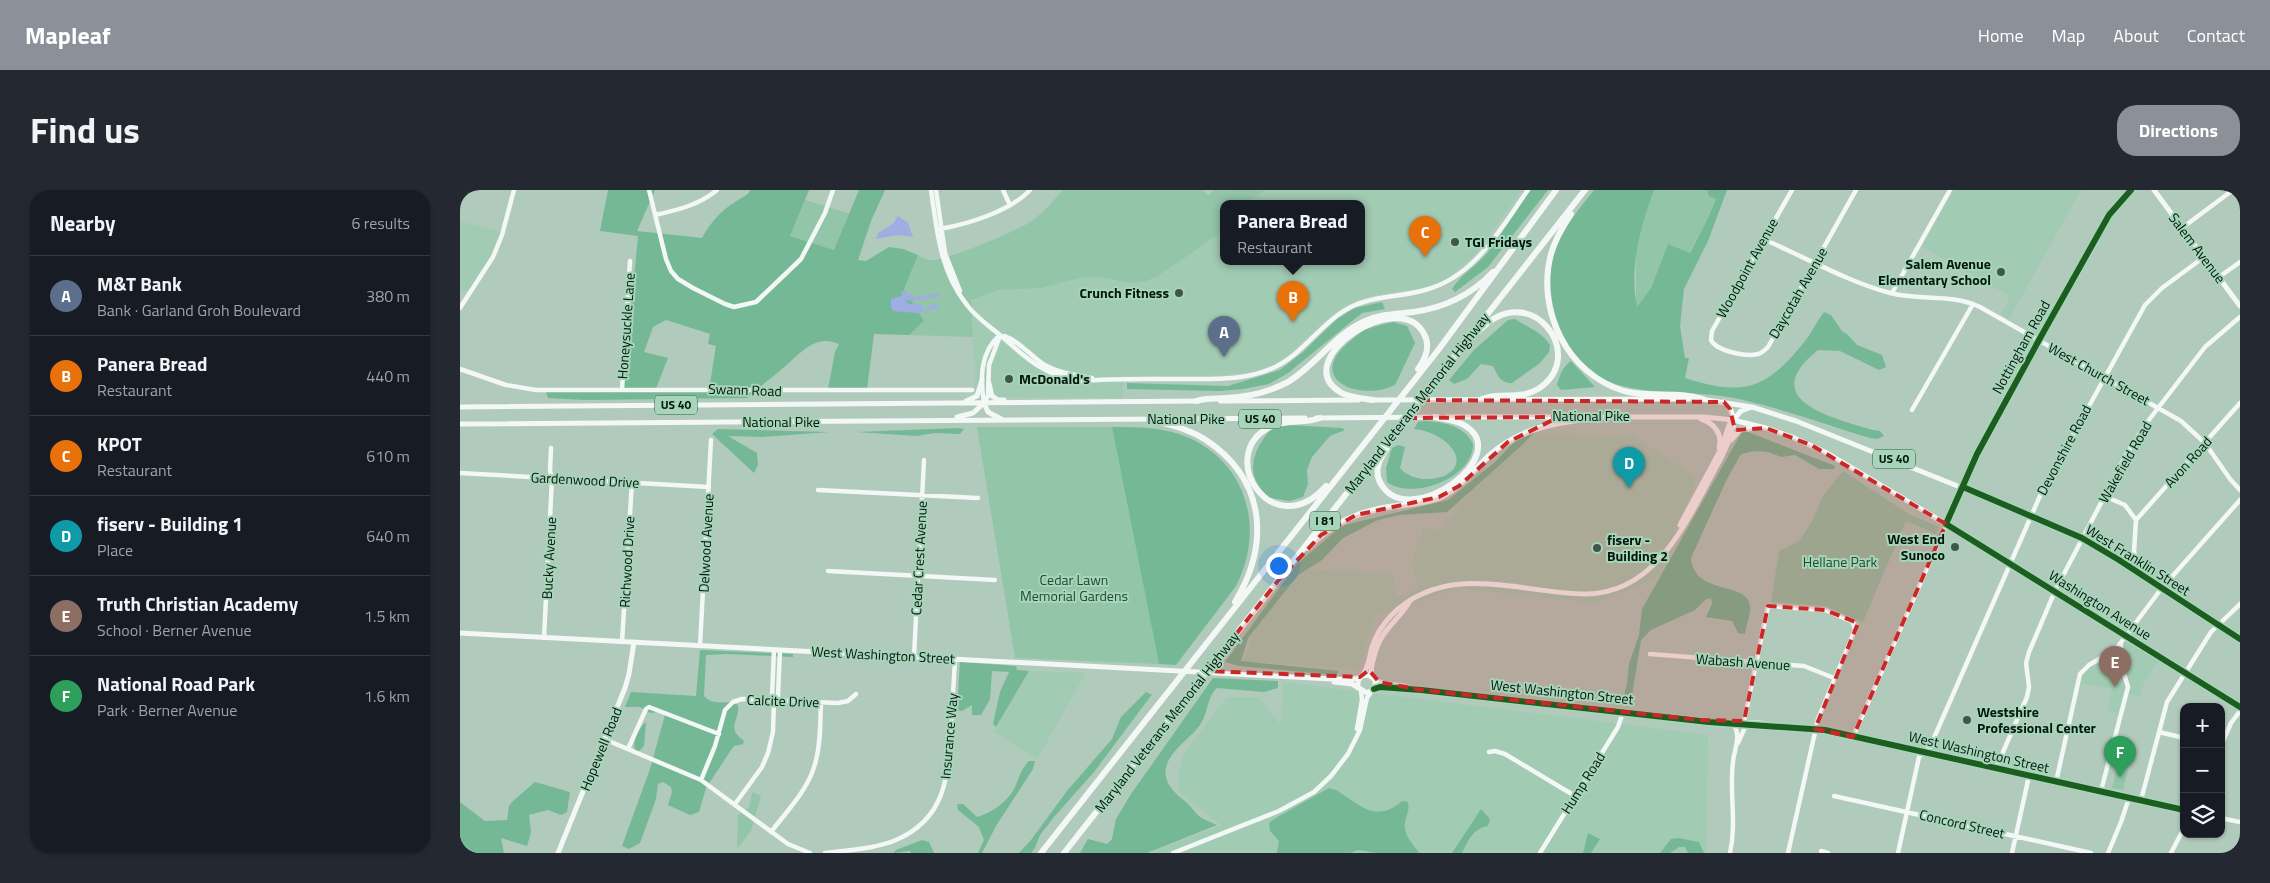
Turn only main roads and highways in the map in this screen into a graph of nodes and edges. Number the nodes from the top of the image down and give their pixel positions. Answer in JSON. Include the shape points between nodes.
{"nodes":[{"id":1,"x":1556,"y":190,"type":"edge"},
{"id":2,"x":1586,"y":190,"type":"edge"},
{"id":3,"x":2154,"y":190,"type":"edge"},
{"id":4,"x":1522,"y":238,"type":"junction"},
{"id":5,"x":2240,"y":306,"type":"edge"},
{"id":6,"x":1443,"y":371,"type":"junction"},
{"id":7,"x":982,"y":380,"type":"road end"},
{"id":8,"x":989,"y":383,"type":"road end"},
{"id":9,"x":1482,"y":399,"type":"junction"},
{"id":10,"x":1703,"y":399,"type":"junction"},
{"id":11,"x":1373,"y":400,"type":"junction"},
{"id":12,"x":1196,"y":401,"type":"junction"},
{"id":13,"x":1101,"y":402,"type":"junction"},
{"id":14,"x":1724,"y":402,"type":"junction"},
{"id":15,"x":953,"y":403,"type":"junction"},
{"id":16,"x":984,"y":403,"type":"junction"},
{"id":17,"x":1416,"y":405,"type":"junction"},
{"id":18,"x":460,"y":407,"type":"edge"},
{"id":19,"x":1752,"y":407,"type":"junction"},
{"id":20,"x":1392,"y":409,"type":"junction"},
{"id":21,"x":1589,"y":416,"type":"junction"},
{"id":22,"x":1678,"y":416,"type":"junction"},
{"id":23,"x":1434,"y":417,"type":"junction"},
{"id":24,"x":1320,"y":418,"type":"junction"},
{"id":25,"x":1149,"y":419,"type":"junction"},
{"id":26,"x":909,"y":420,"type":"junction"},
{"id":27,"x":1008,"y":420,"type":"junction"},
{"id":28,"x":1733,"y":420,"type":"junction"},
{"id":29,"x":460,"y":424,"type":"edge"},
{"id":30,"x":1766,"y":428,"type":"junction"},
{"id":31,"x":1368,"y":438,"type":"junction"},
{"id":32,"x":1726,"y":449,"type":"junction"},
{"id":33,"x":1714,"y":459,"type":"junction"},
{"id":34,"x":1946,"y":524,"type":"joint"},
{"id":35,"x":1675,"y":538,"type":"junction"},
{"id":36,"x":1277,"y":582,"type":"junction"},
{"id":37,"x":1410,"y":601,"type":"junction"},
{"id":38,"x":460,"y":633,"type":"edge"},
{"id":39,"x":2240,"y":639,"type":"edge"},
{"id":40,"x":634,"y":642,"type":"junction"},
{"id":41,"x":1192,"y":662,"type":"junction"},
{"id":42,"x":1361,"y":676,"type":"junction"},
{"id":43,"x":1307,"y":677,"type":"junction"},
{"id":44,"x":1374,"y":679,"type":"junction"},
{"id":45,"x":1359,"y":689,"type":"junction"},
{"id":46,"x":2240,"y":707,"type":"edge"},
{"id":47,"x":558,"y":853,"type":"edge"},
{"id":48,"x":1041,"y":853,"type":"edge"},
{"id":49,"x":1064,"y":853,"type":"edge"}],
"edges":[{"from":1,"to":4,"type":"highway","name":"Maryland Veterans Memorial Highway","number":"I 81"},
{"from":2,"to":6,"type":"highway","name":"Maryland Veterans Memorial Highway","number":"I 81"},
{"from":2,"to":10,"type":"highway","via":[[1560,233],[1549,264],[1548,305],[1559,334],[1576,360],[1612,386],[1645,395]]},
{"from":3,"to":5,"type":"main road","name":"Salem Avenue"},
{"from":4,"to":12,"type":"highway","via":[[1484,281],[1459,298],[1428,309],[1366,320],[1348,331],[1299,374],[1267,391]]},
{"from":4,"to":20,"type":"highway","name":"Maryland Veterans Memorial Highway","number":"I 81"},
{"from":6,"to":9,"type":"highway","via":[[1495,317],[1518,312],[1541,320],[1551,332],[1557,348],[1555,366],[1549,379],[1531,392]]},
{"from":6,"to":17,"type":"highway","name":"Maryland Veterans Memorial Highway","number":"I 81"},
{"from":7,"to":15,"type":"main road","via":[[974,398]]},
{"from":8,"to":13,"type":"main road","via":[[992,396],[998,400]]},
{"from":9,"to":10,"type":"main road","name":"National Pike","number":"US 40"},
{"from":9,"to":11,"type":"main road","name":"National Pike","number":"US 40"},
{"from":10,"to":14,"type":"main road","name":"National Pike","number":"US 40"},
{"from":11,"to":12,"type":"main road","name":"National Pike","number":"US 40"},
{"from":11,"to":20,"type":"highway","via":[[1347,396],[1332,385],[1327,368],[1332,354],[1350,334],[1367,325],[1398,319],[1413,322],[1425,335],[1427,352]]},
{"from":12,"to":13,"type":"main road","name":"National Pike","number":"US 40"},
{"from":13,"to":16,"type":"main road","name":"National Pike","number":"US 40"},
{"from":14,"to":19,"type":"main road","name":"West Franklin Street","number":"US 40"},
{"from":14,"to":28,"type":"main road"},
{"from":15,"to":16,"type":"main road","name":"National Pike","number":"US 40"},
{"from":15,"to":18,"type":"main road","name":"National Pike","number":"US 40"},
{"from":16,"to":26,"type":"main road","via":[[978,410],[962,417]]},
{"from":16,"to":27,"type":"main road","via":[[992,416]]},
{"from":17,"to":23,"type":"highway","via":[[1379,461],[1378,479],[1390,494],[1409,499],[1428,496],[1452,485],[1472,466],[1478,451],[1472,432],[1462,424]]},
{"from":17,"to":36,"type":"highway","name":"Maryland Veterans Memorial Highway","number":"I 81"},
{"from":19,"to":28,"type":"main road","via":[[1741,411]]},
{"from":19,"to":39,"type":"main road","name":"West Franklin Street","number":"US 40","via":[[1824,431],[2082,538]]},
{"from":20,"to":31,"type":"highway","name":"Maryland Veterans Memorial Highway","number":"I 81"},
{"from":21,"to":22,"type":"main road","name":"National Pike","number":"US 40"},
{"from":21,"to":23,"type":"main road","name":"National Pike","number":"US 40"},
{"from":21,"to":36,"type":"highway","via":[[1543,426],[1517,436],[1494,452],[1459,486],[1439,497],[1370,510],[1344,520],[1317,539]]},
{"from":22,"to":28,"type":"main road","name":"National Pike","number":"US 40"},
{"from":22,"to":33,"type":"main road","via":[[1712,424],[1720,439]]},
{"from":23,"to":24,"type":"main road","name":"National Pike","number":"US 40"},
{"from":24,"to":25,"type":"main road","name":"National Pike","number":"US 40"},
{"from":24,"to":31,"type":"highway","via":[[1278,424],[1263,432],[1253,443],[1248,473],[1254,487],[1265,498],[1286,506],[1312,500]]},
{"from":25,"to":27,"type":"main road","name":"National Pike","number":"US 40"},
{"from":25,"to":41,"type":"highway","via":[[1194,433],[1219,449],[1240,474],[1256,512],[1258,540],[1252,569],[1235,603]]},
{"from":26,"to":27,"type":"main road","name":"National Pike","number":"US 40"},
{"from":26,"to":29,"type":"main road","name":"National Pike","number":"US 40"},
{"from":28,"to":30,"type":"main road","name":"National Pike","number":"US 40"},
{"from":28,"to":32,"type":"main road"},
{"from":28,"to":33,"type":"main road"},
{"from":30,"to":32,"type":"main road","via":[[1740,430]]},
{"from":30,"to":34,"type":"main road","name":"National Pike","number":"US 40","via":[[1825,452]]},
{"from":31,"to":41,"type":"highway","name":"Maryland Veterans Memorial Highway","number":"I 81"},
{"from":32,"to":35,"type":"main road"},
{"from":33,"to":35,"type":"main road"},
{"from":34,"to":46,"type":"main road","name":"Washington Avenue","number":"US 40"},
{"from":35,"to":37,"type":"main road","via":[[1661,559],[1641,577],[1607,591],[1574,593],[1464,583],[1435,589]]},
{"from":36,"to":49,"type":"highway","name":"Maryland Veterans Memorial Highway","number":"I 81"},
{"from":37,"to":42,"type":"main road","via":[[1400,606],[1384,624],[1374,644],[1368,668]]},
{"from":37,"to":44,"type":"main road","via":[[1379,641],[1371,668]]},
{"from":38,"to":40,"type":"main road","name":"West Washington Street"},
{"from":40,"to":43,"type":"main road","name":"West Washington Street"},
{"from":40,"to":47,"type":"main road","name":"Hopewell Road","via":[[630,674]]},
{"from":41,"to":48,"type":"highway","name":"Maryland Veterans Memorial Highway","number":"I 81"},
{"from":42,"to":43,"type":"main road","name":"West Washington Street","via":[[1353,680]]},
{"from":42,"to":44,"type":"main road","via":[[1368,675]]},
{"from":42,"to":45,"type":"main road","via":[[1357,682]]},
{"from":43,"to":45,"type":"main road","name":"West Washington Street","via":[[1349,684]]},
{"from":44,"to":45,"type":"main road","via":[[1372,691]]}]}
